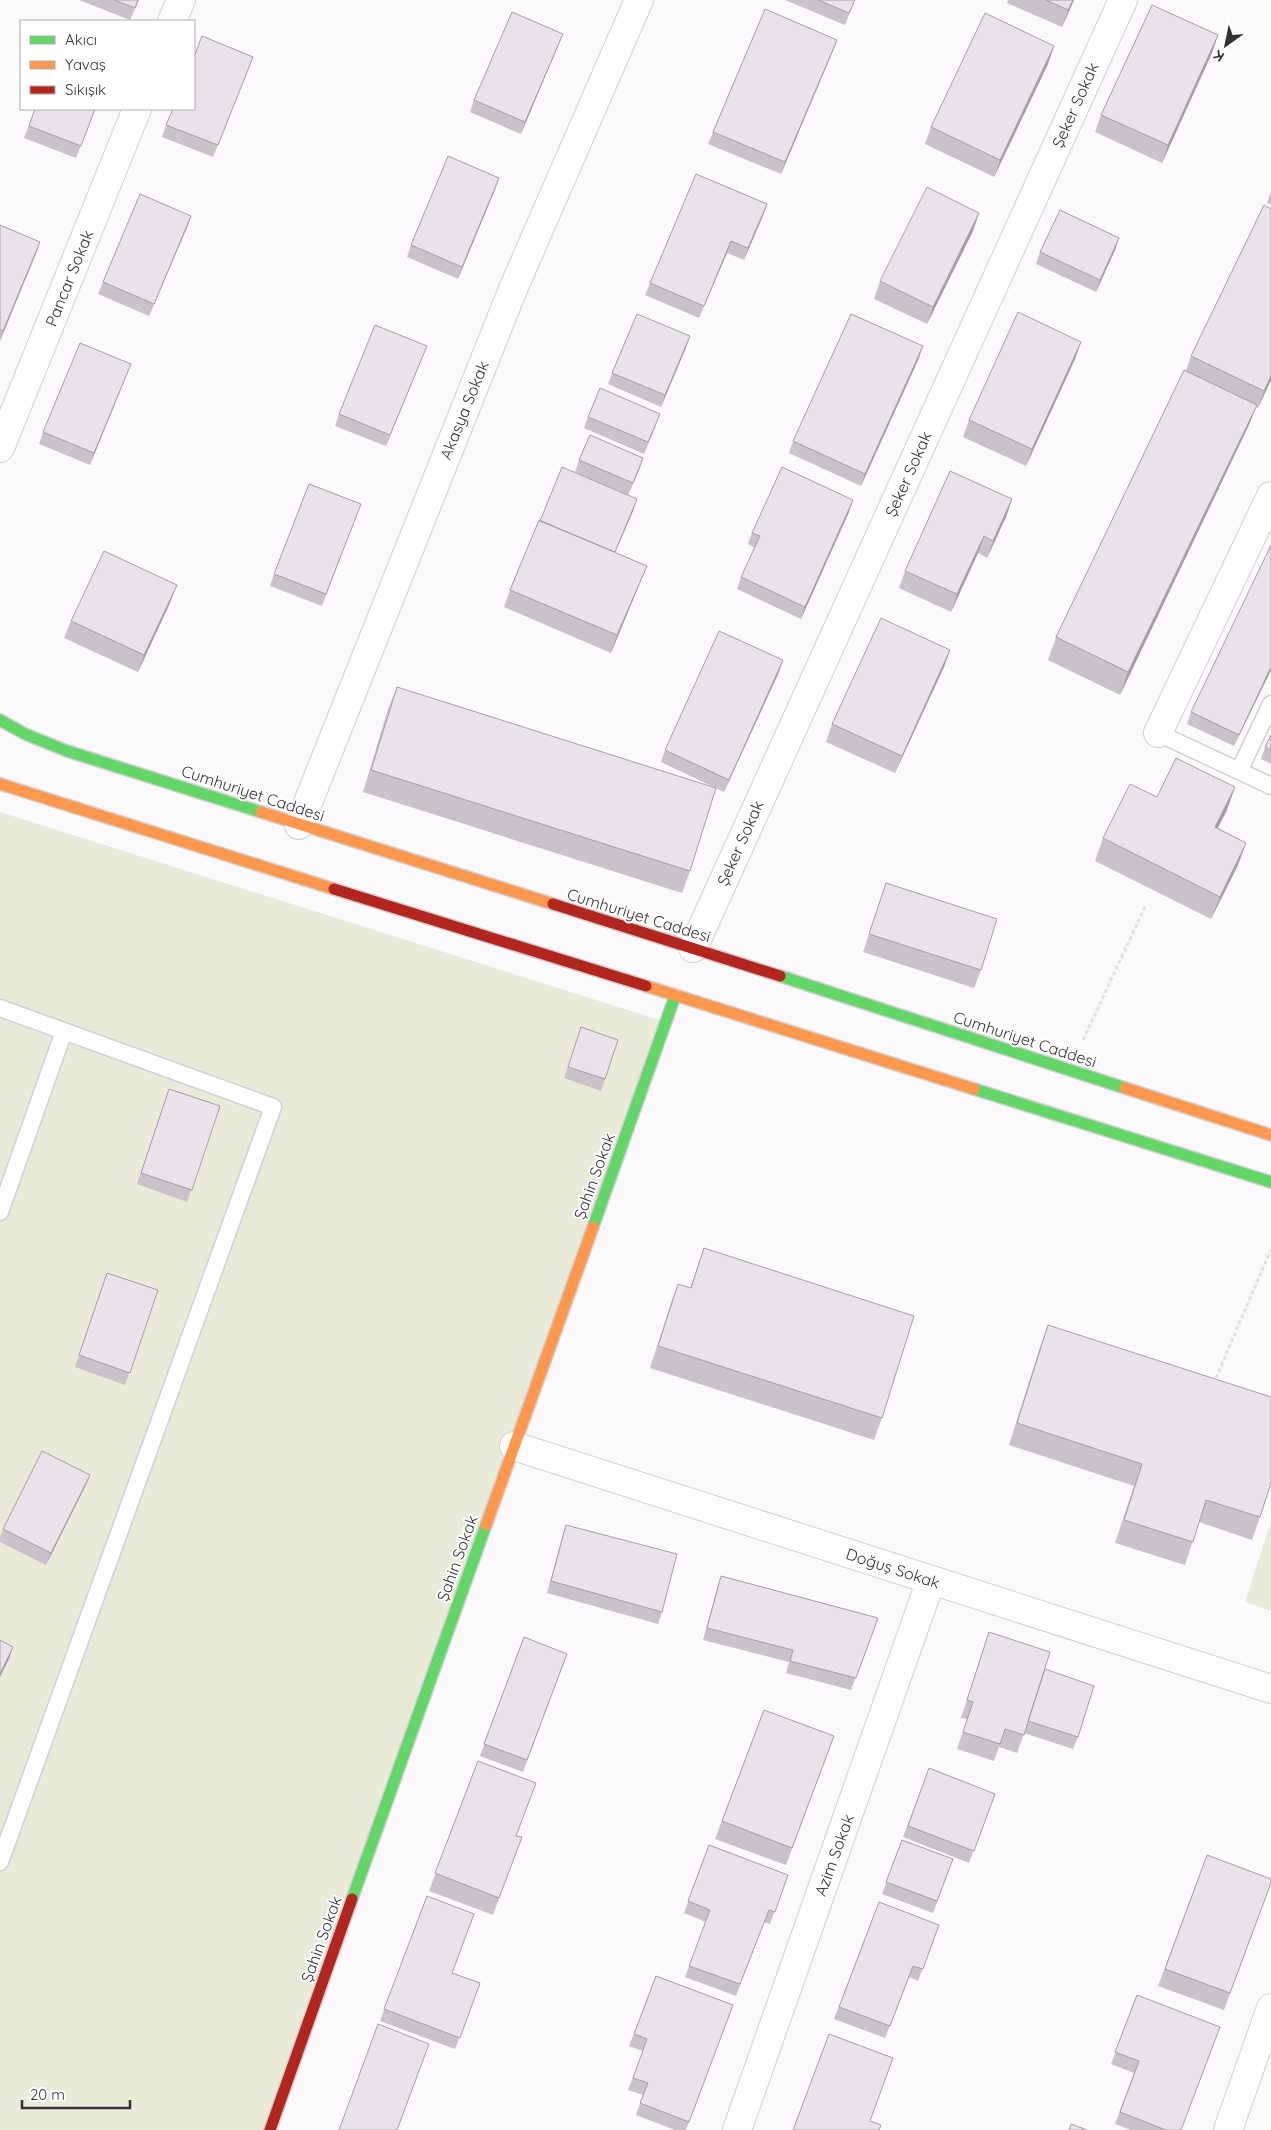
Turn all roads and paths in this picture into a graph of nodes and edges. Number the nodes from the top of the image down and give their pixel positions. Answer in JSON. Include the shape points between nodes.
{"nodes":[{"id":1,"x":181,"y":0,"type":"edge"},
{"id":2,"x":639,"y":0,"type":"edge"},
{"id":3,"x":1123,"y":0,"type":"edge"},
{"id":4,"x":172,"y":20,"type":"edge"},
{"id":5,"x":137,"y":110,"type":"edge"},
{"id":6,"x":0,"y":448,"type":"edge"},
{"id":7,"x":1271,"y":496,"type":"edge"},
{"id":8,"x":1271,"y":704,"type":"edge"},
{"id":9,"x":0,"y":720,"type":"edge"},
{"id":10,"x":1158,"y":733,"type":"joint"},
{"id":11,"x":1240,"y":771,"type":"junction"},
{"id":12,"x":0,"y":784,"type":"edge"},
{"id":13,"x":1271,"y":786,"type":"edge"},
{"id":14,"x":299,"y":825,"type":"junction"},
{"id":15,"x":1145,"y":907,"type":"dead end"},
{"id":16,"x":693,"y":948,"type":"junction"},
{"id":17,"x":675,"y":996,"type":"junction"},
{"id":18,"x":0,"y":1008,"type":"edge"},
{"id":19,"x":64,"y":1031,"type":"junction"},
{"id":20,"x":1081,"y":1045,"type":"dead end"},
{"id":21,"x":1271,"y":1135,"type":"edge"},
{"id":22,"x":1271,"y":1182,"type":"edge"},
{"id":23,"x":0,"y":1212,"type":"edge"},
{"id":24,"x":1271,"y":1249,"type":"edge"},
{"id":25,"x":1216,"y":1378,"type":"edge"},
{"id":26,"x":514,"y":1446,"type":"junction"},
{"id":27,"x":931,"y":1580,"type":"junction"},
{"id":28,"x":1271,"y":1689,"type":"edge"},
{"id":29,"x":0,"y":1862,"type":"edge"},
{"id":30,"x":1271,"y":2008,"type":"edge"},
{"id":31,"x":270,"y":2130,"type":"edge"},
{"id":32,"x":737,"y":2130,"type":"edge"},
{"id":33,"x":1228,"y":2130,"type":"edge"}],
"edges":[{"from":1,"to":4,"type":"street"},
{"from":2,"to":14,"type":"street","name":"Akasya Sokak","via":[[513,289]]},
{"from":3,"to":16,"type":"street","name":"Şeker Sokak"},
{"from":5,"to":6,"type":"street","name":"Pancar Sokak"},
{"from":7,"to":10,"type":"street"},
{"from":8,"to":11,"type":"lane"},
{"from":9,"to":14,"type":"main road","name":"Cumhuriyet Caddesi","via":[[24,734],[67,751]]},
{"from":10,"to":11,"type":"lane"},
{"from":11,"to":13,"type":"lane"},
{"from":12,"to":17,"type":"main road"},
{"from":14,"to":16,"type":"main road","name":"Cumhuriyet Caddesi"},
{"from":15,"to":20,"type":"path"},
{"from":16,"to":21,"type":"main road","name":"Cumhuriyet Caddesi"},
{"from":17,"to":22,"type":"main road"},
{"from":17,"to":26,"type":"main road","name":"Şahin Sokak"},
{"from":18,"to":19,"type":"lane"},
{"from":19,"to":23,"type":"lane"},
{"from":19,"to":29,"type":"lane","via":[[273,1107]]},
{"from":24,"to":25,"type":"path"},
{"from":26,"to":27,"type":"street","name":"Doğuş Sokak"},
{"from":26,"to":31,"type":"main road","name":"Şahin Sokak"},
{"from":27,"to":28,"type":"street","name":"Doğuş Sokak"},
{"from":27,"to":32,"type":"street","name":"Azim Sokak"},
{"from":30,"to":33,"type":"street"}]}
